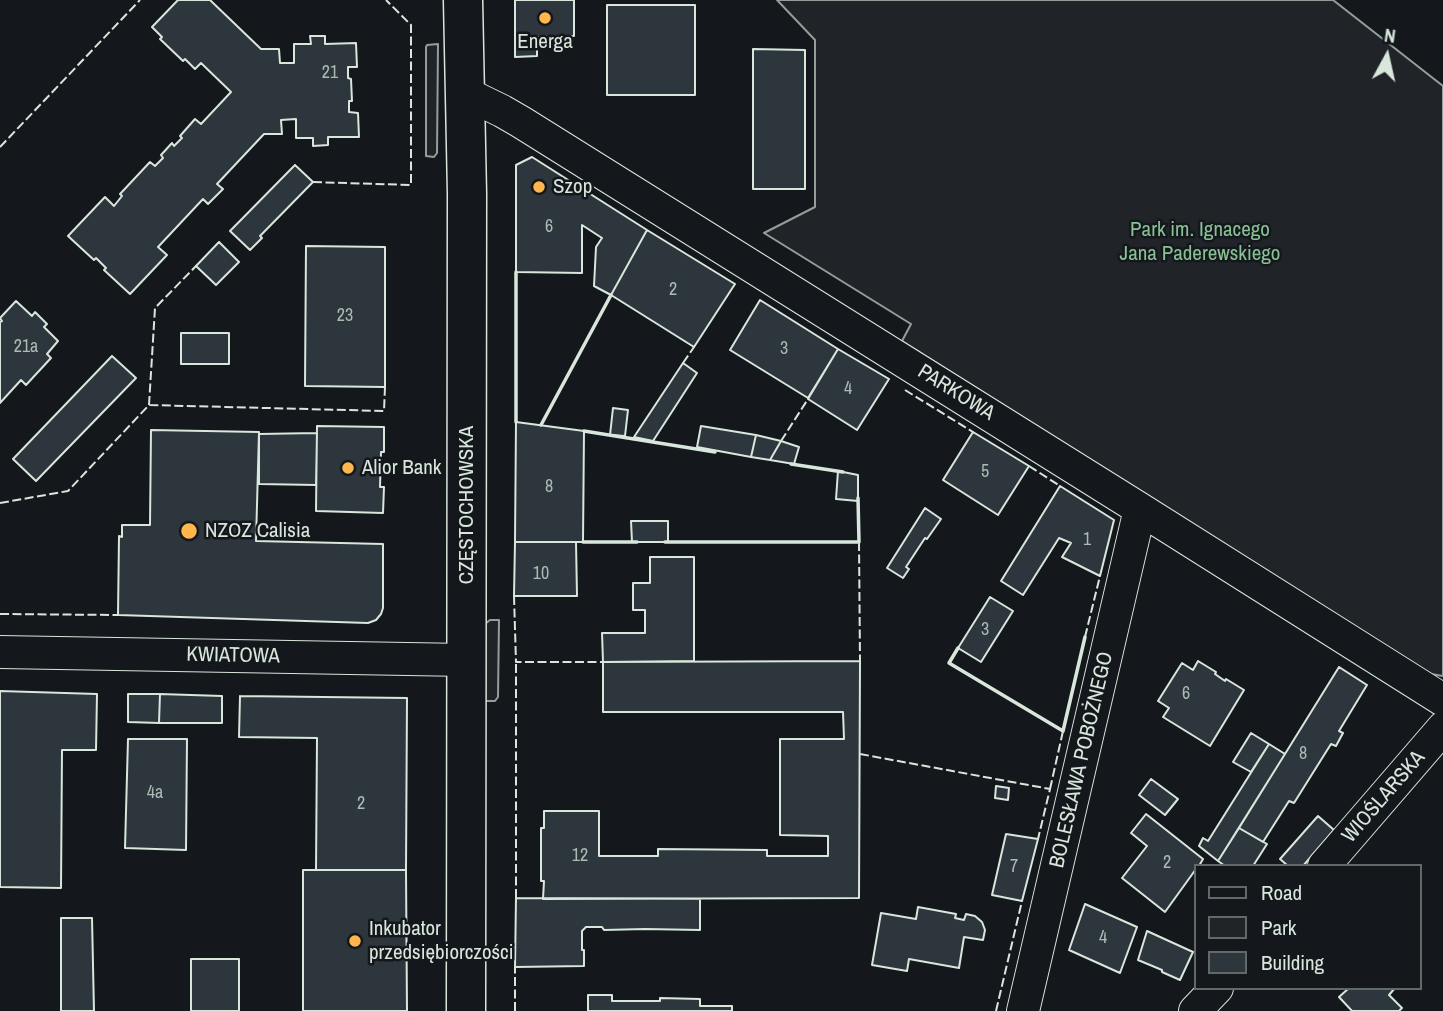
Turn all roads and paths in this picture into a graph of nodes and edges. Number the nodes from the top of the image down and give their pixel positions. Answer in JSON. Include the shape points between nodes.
{"nodes":[{"id":1,"x":463,"y":0,"type":"edge"},
{"id":2,"x":466,"y":93,"type":"junction"},
{"id":3,"x":1140,"y":509,"type":"junction"},
{"id":4,"x":0,"y":652,"type":"edge"},
{"id":5,"x":466,"y":660,"type":"junction"},
{"id":6,"x":1443,"y":700,"type":"edge"},
{"id":7,"x":1443,"y":728,"type":"edge"},
{"id":8,"x":1326,"y":864,"type":"edge"},
{"id":9,"x":1215,"y":990,"type":"edge"},
{"id":10,"x":466,"y":1011,"type":"edge"},
{"id":11,"x":1023,"y":1011,"type":"edge"},
{"id":12,"x":1195,"y":1011,"type":"edge"}],
"edges":[{"from":1,"to":2,"type":"street","name":"CZĘSTOCHOWSKA"},
{"from":2,"to":3,"type":"street","name":"PARKOWA","via":[[521,122]]},
{"from":2,"to":5,"type":"street","name":"CZĘSTOCHOWSKA"},
{"from":3,"to":6,"type":"street","name":"PARKOWA"},
{"from":3,"to":11,"type":"street","name":"BOLESŁAWA POBOŻNEGO"},
{"from":4,"to":5,"type":"street","name":"KWIATOWA"},
{"from":5,"to":10,"type":"street","name":"CZĘSTOCHOWSKA"},
{"from":7,"to":8,"type":"street","name":"WIOŚLARSKA"},
{"from":9,"to":12,"type":"street"}]}
